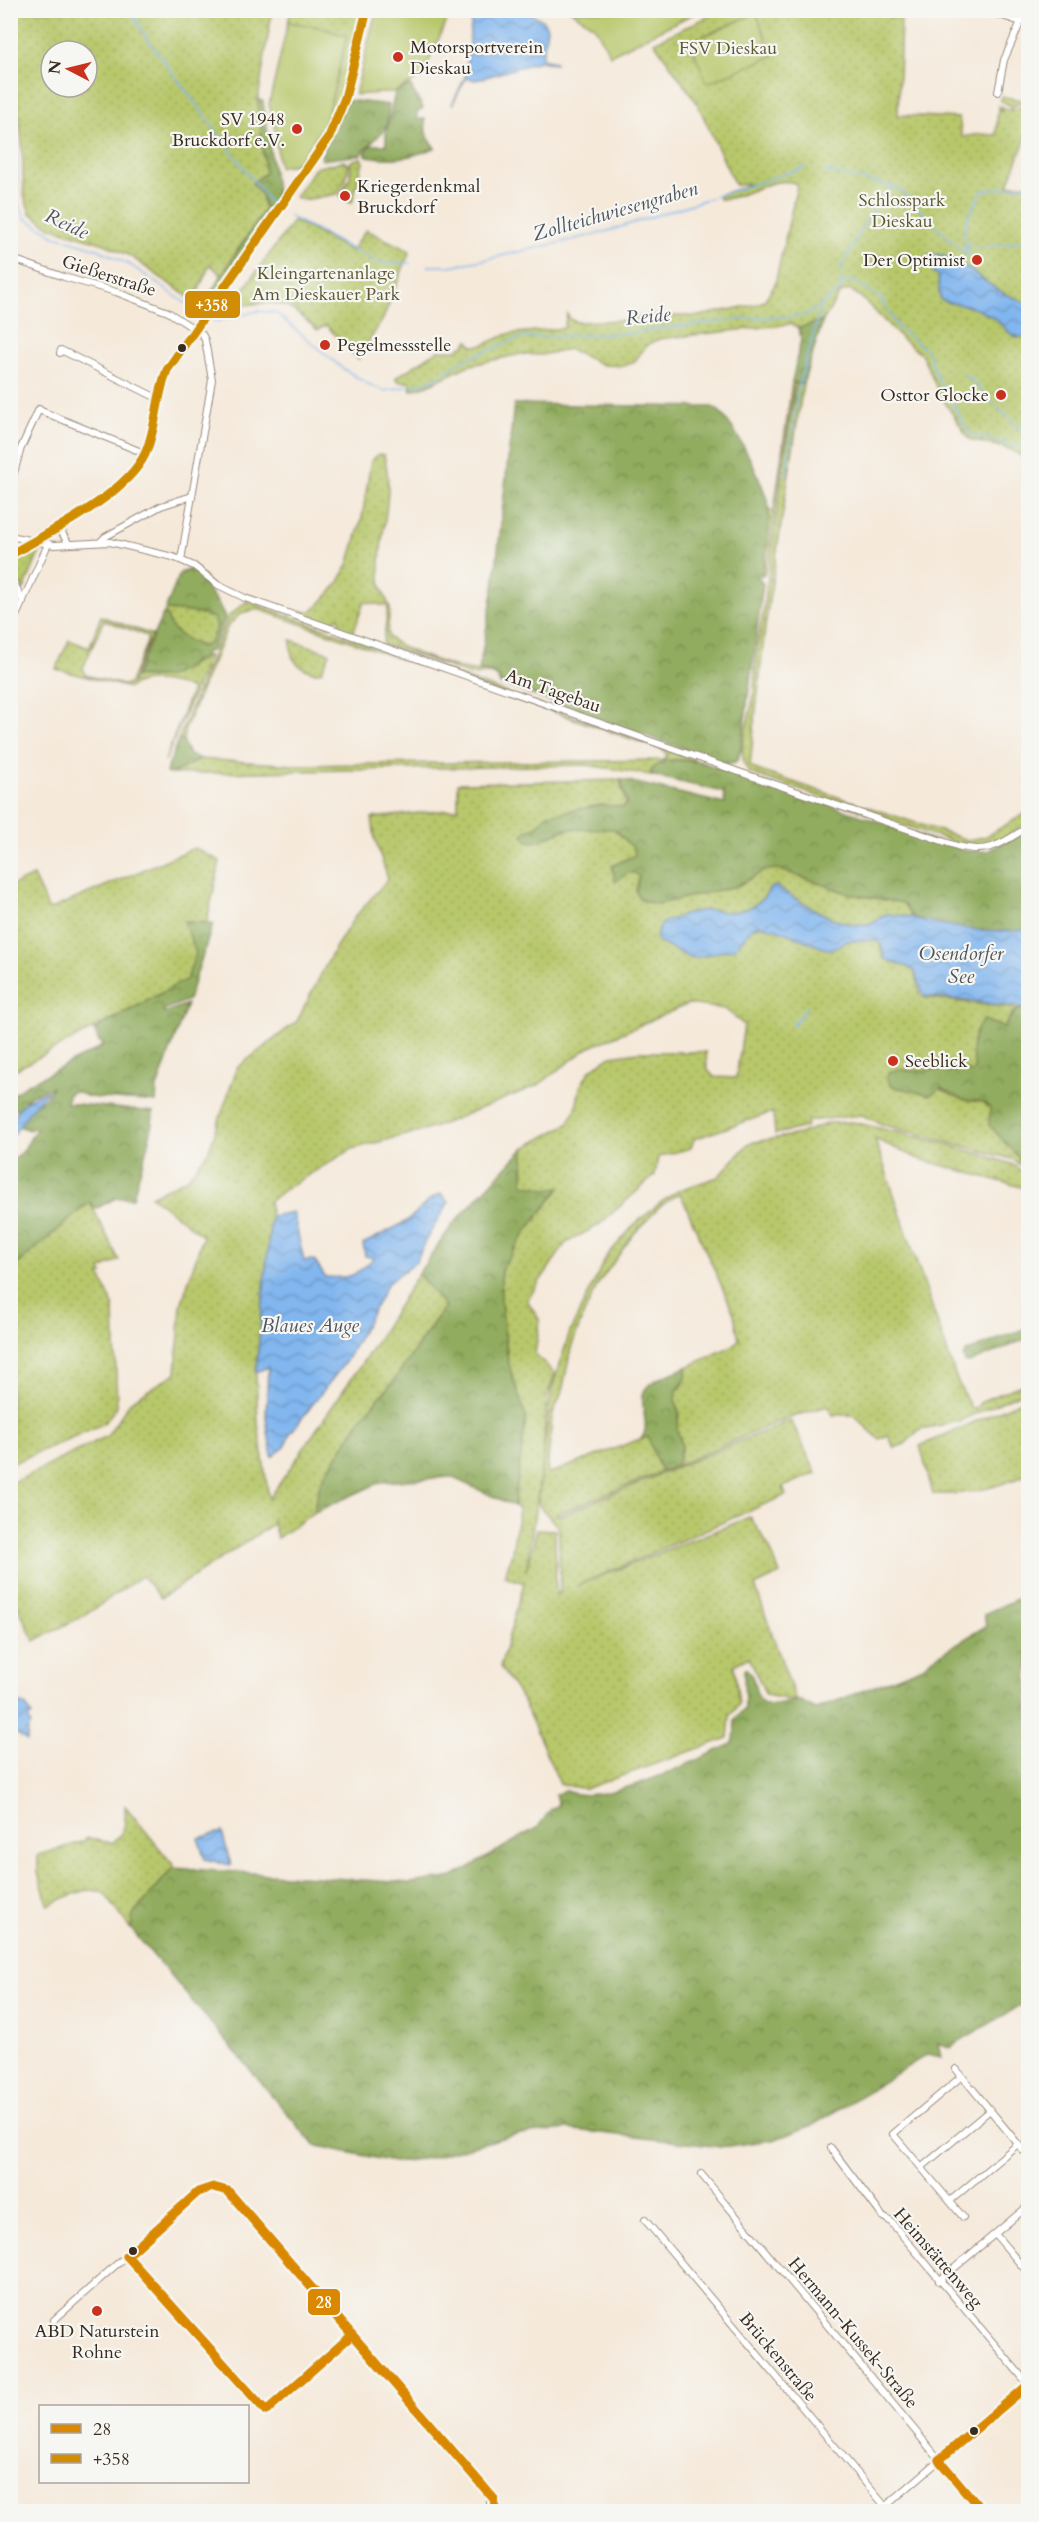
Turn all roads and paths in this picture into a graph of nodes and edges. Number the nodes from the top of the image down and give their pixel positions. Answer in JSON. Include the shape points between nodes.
{"nodes":[{"id":1,"x":367,"y":10,"type":"edge"},
{"id":2,"x":984,"y":10,"type":"edge"},
{"id":3,"x":1026,"y":10,"type":"edge"},
{"id":4,"x":1021,"y":22,"type":"junction"},
{"id":5,"x":998,"y":92,"type":"dead end"},
{"id":6,"x":10,"y":258,"type":"edge"},
{"id":7,"x":195,"y":330,"type":"junction"},
{"id":8,"x":60,"y":353,"type":"dead end"},
{"id":9,"x":159,"y":399,"type":"junction"},
{"id":10,"x":139,"y":451,"type":"dead end"},
{"id":11,"x":10,"y":487,"type":"edge"},
{"id":12,"x":192,"y":495,"type":"junction"},
{"id":13,"x":64,"y":522,"type":"junction"},
{"id":14,"x":10,"y":536,"type":"edge"},
{"id":15,"x":32,"y":542,"type":"junction"},
{"id":16,"x":100,"y":542,"type":"junction"},
{"id":17,"x":48,"y":544,"type":"junction"},
{"id":18,"x":69,"y":544,"type":"junction"},
{"id":19,"x":10,"y":555,"type":"edge"},
{"id":20,"x":181,"y":560,"type":"junction"},
{"id":21,"x":10,"y":574,"type":"edge"},
{"id":22,"x":23,"y":602,"type":"junction"},
{"id":23,"x":17,"y":614,"type":"dead end"},
{"id":24,"x":1029,"y":827,"type":"edge"},
{"id":25,"x":956,"y":2069,"type":"dead end"},
{"id":26,"x":962,"y":2076,"type":"junction"},
{"id":27,"x":990,"y":2110,"type":"junction"},
{"id":28,"x":1018,"y":2144,"type":"junction"},
{"id":29,"x":831,"y":2148,"type":"dead end"},
{"id":30,"x":1029,"y":2156,"type":"edge"},
{"id":31,"x":922,"y":2168,"type":"junction"},
{"id":32,"x":701,"y":2174,"type":"dead end"},
{"id":33,"x":950,"y":2201,"type":"junction"},
{"id":34,"x":1029,"y":2206,"type":"edge"},
{"id":35,"x":963,"y":2217,"type":"dead end"},
{"id":36,"x":645,"y":2220,"type":"dead end"},
{"id":37,"x":995,"y":2234,"type":"junction"},
{"id":38,"x":1029,"y":2273,"type":"edge"},
{"id":39,"x":939,"y":2281,"type":"junction"},
{"id":40,"x":54,"y":2320,"type":"dead end"},
{"id":41,"x":1027,"y":2388,"type":"edge"},
{"id":42,"x":940,"y":2460,"type":"junction"},
{"id":43,"x":490,"y":2497,"type":"junction"},
{"id":44,"x":888,"y":2509,"type":"edge"},
{"id":45,"x":490,"y":2511,"type":"edge"},
{"id":46,"x":496,"y":2511,"type":"edge"},
{"id":47,"x":595,"y":2511,"type":"edge"},
{"id":48,"x":602,"y":2511,"type":"edge"},
{"id":49,"x":983,"y":2511,"type":"edge"}],
"edges":[{"from":1,"to":7,"type":"main road","via":[[341,110],[322,150]]},
{"from":2,"to":4,"type":"street"},
{"from":3,"to":4,"type":"street"},
{"from":4,"to":5,"type":"street","via":[[1004,60]]},
{"from":6,"to":7,"type":"street","name":"Gießerstraße","via":[[168,312]]},
{"from":7,"to":9,"type":"main road","via":[[164,376]]},
{"from":7,"to":12,"type":"street","via":[[205,340],[212,380]]},
{"from":8,"to":9,"type":"street","via":[[62,350]]},
{"from":9,"to":13,"type":"main road","via":[[150,441],[139,467],[122,484]]},
{"from":10,"to":11,"type":"street","via":[[39,408],[21,448]]},
{"from":12,"to":16,"type":"street","via":[[161,506]]},
{"from":12,"to":20,"type":"street"},
{"from":13,"to":15,"type":"main road"},
{"from":13,"to":18,"type":"street","via":[[62,533]]},
{"from":14,"to":15,"type":"street","name":"Am Tagebau"},
{"from":15,"to":17,"type":"street","name":"Am Tagebau"},
{"from":15,"to":19,"type":"main road"},
{"from":16,"to":18,"type":"street","name":"Am Tagebau"},
{"from":16,"to":20,"type":"street","name":"Am Tagebau"},
{"from":17,"to":18,"type":"street","name":"Am Tagebau"},
{"from":17,"to":22,"type":"street"},
{"from":20,"to":24,"type":"street","name":"Am Tagebau","via":[[245,598],[957,846],[987,850]]},
{"from":21,"to":22,"type":"street"},
{"from":22,"to":23,"type":"street"},
{"from":25,"to":26,"type":"street"},
{"from":26,"to":27,"type":"street"},
{"from":26,"to":31,"type":"street","via":[[893,2134]]},
{"from":27,"to":28,"type":"street"},
{"from":27,"to":31,"type":"street"},
{"from":28,"to":30,"type":"street"},
{"from":28,"to":33,"type":"street"},
{"from":29,"to":39,"type":"street","name":"Heimstättenweg","via":[[883,2217]]},
{"from":31,"to":33,"type":"street"},
{"from":32,"to":42,"type":"street","name":"Hermann-Kussek-Straße"},
{"from":33,"to":35,"type":"street"},
{"from":34,"to":37,"type":"street"},
{"from":36,"to":44,"type":"street","name":"Brückenstraße"},
{"from":37,"to":38,"type":"street"},
{"from":37,"to":39,"type":"street"},
{"from":39,"to":41,"type":"street","name":"Heimstättenweg"},
{"from":40,"to":43,"type":"street","via":[[198,2192],[206,2187],[219,2187],[228,2191],[249,2215]]},
{"from":41,"to":42,"type":"street"},
{"from":42,"to":44,"type":"street"},
{"from":42,"to":49,"type":"street","name":"Hermann-Kussek-Straße"},
{"from":43,"to":45,"type":"street"},
{"from":43,"to":46,"type":"street","via":[[495,2501]]},
{"from":47,"to":48,"type":"street"}]}
